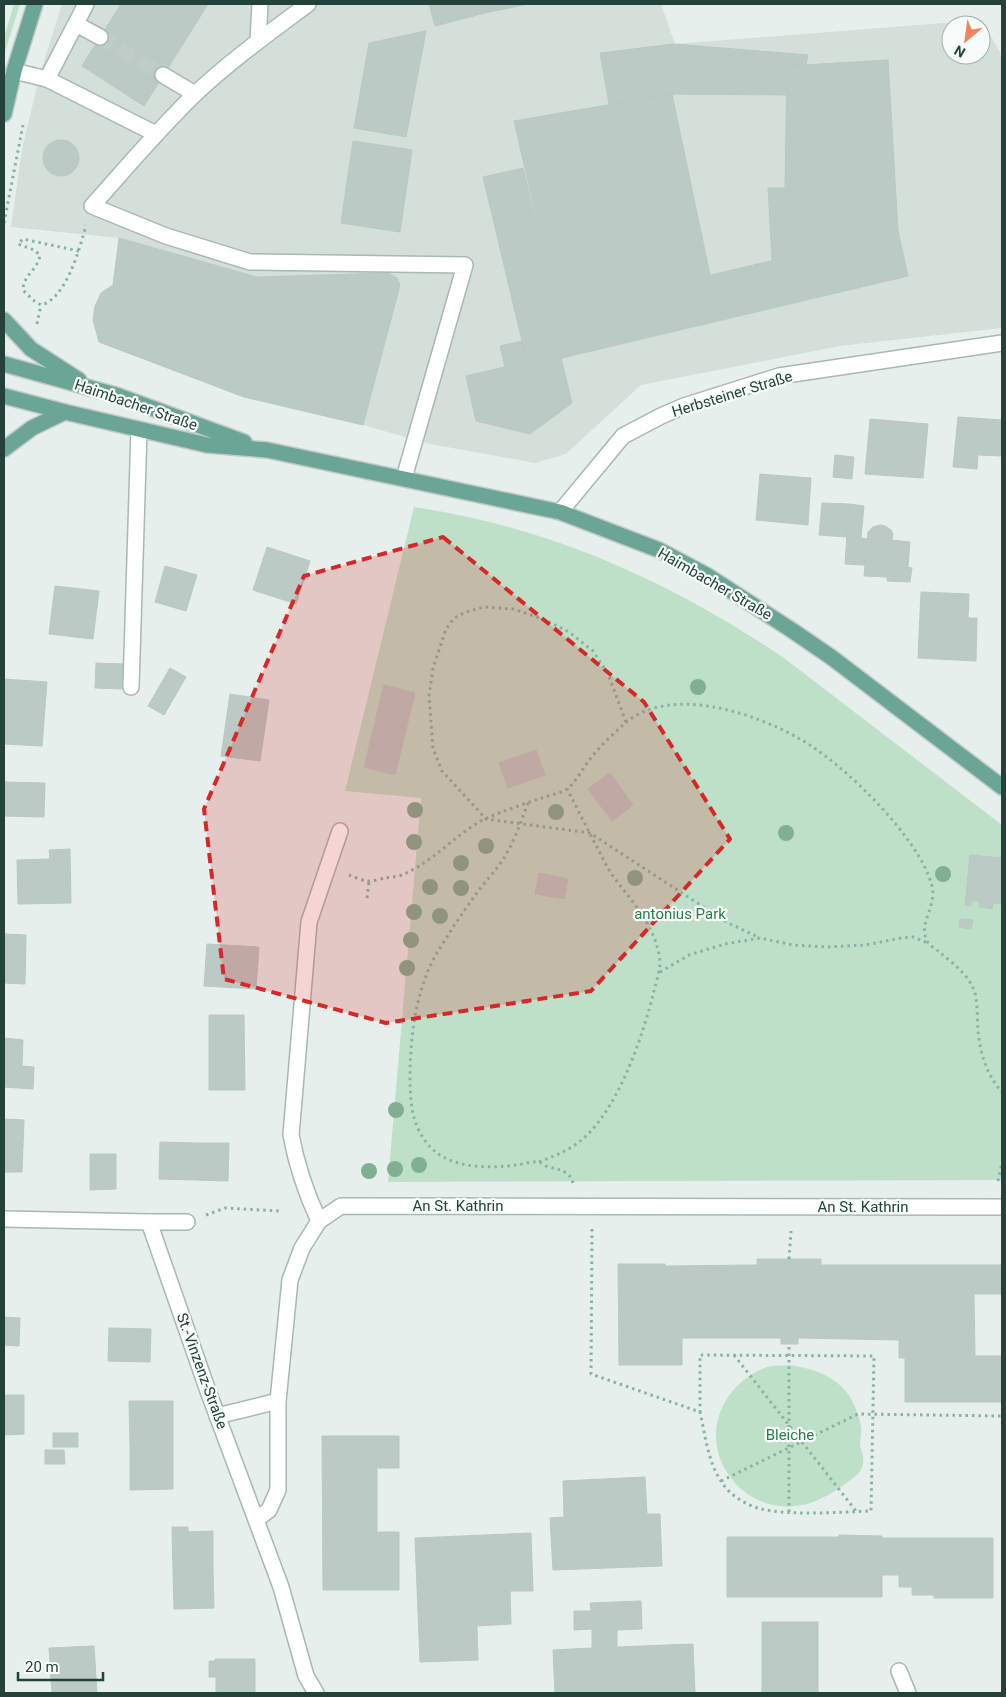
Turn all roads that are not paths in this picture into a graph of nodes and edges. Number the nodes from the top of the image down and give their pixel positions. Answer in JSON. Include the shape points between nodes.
{"nodes":[{"id":1,"x":34,"y":4,"type":"edge"},
{"id":2,"x":86,"y":4,"type":"edge"},
{"id":3,"x":260,"y":4,"type":"edge"},
{"id":4,"x":308,"y":4,"type":"edge"},
{"id":5,"x":76,"y":24,"type":"junction"},
{"id":6,"x":100,"y":38,"type":"tunnel mouth"},
{"id":7,"x":258,"y":41,"type":"junction"},
{"id":8,"x":14,"y":71,"type":"junction"},
{"id":9,"x":163,"y":75,"type":"tunnel mouth"},
{"id":10,"x":47,"y":79,"type":"junction"},
{"id":11,"x":195,"y":94,"type":"junction"},
{"id":12,"x":4,"y":114,"type":"edge"},
{"id":13,"x":156,"y":134,"type":"junction"},
{"id":14,"x":4,"y":320,"type":"edge"},
{"id":15,"x":1002,"y":343,"type":"edge"},
{"id":16,"x":4,"y":364,"type":"edge"},
{"id":17,"x":93,"y":388,"type":"junction"},
{"id":18,"x":4,"y":396,"type":"edge"},
{"id":19,"x":65,"y":412,"type":"junction"},
{"id":20,"x":139,"y":430,"type":"junction"},
{"id":21,"x":4,"y":449,"type":"edge"},
{"id":22,"x":267,"y":450,"type":"junction"},
{"id":23,"x":404,"y":478,"type":"junction"},
{"id":24,"x":560,"y":512,"type":"junction"},
{"id":25,"x":130,"y":687,"type":"dead end"},
{"id":26,"x":1002,"y":787,"type":"edge"},
{"id":27,"x":340,"y":831,"type":"dead end"},
{"id":28,"x":1002,"y":1207,"type":"edge"},
{"id":29,"x":4,"y":1219,"type":"edge"},
{"id":30,"x":319,"y":1221,"type":"junction"},
{"id":31,"x":149,"y":1222,"type":"junction"},
{"id":32,"x":187,"y":1222,"type":"dead end"},
{"id":33,"x":278,"y":1401,"type":"junction"},
{"id":34,"x":217,"y":1416,"type":"junction"},
{"id":35,"x":257,"y":1519,"type":"junction"},
{"id":36,"x":899,"y":1671,"type":"dead end"},
{"id":37,"x":316,"y":1693,"type":"edge"},
{"id":38,"x":908,"y":1693,"type":"edge"}],
"edges":[{"from":1,"to":8,"type":"main road"},
{"from":2,"to":5,"type":"street"},
{"from":3,"to":7,"type":"street"},
{"from":4,"to":7,"type":"street"},
{"from":5,"to":6,"type":"street"},
{"from":5,"to":10,"type":"street"},
{"from":7,"to":11,"type":"street"},
{"from":8,"to":10,"type":"street"},
{"from":8,"to":12,"type":"main road"},
{"from":9,"to":11,"type":"street"},
{"from":10,"to":13,"type":"street"},
{"from":11,"to":13,"type":"street"},
{"from":13,"to":23,"type":"street","via":[[92,206],[166,236],[250,262],[465,265]]},
{"from":14,"to":17,"type":"main road","via":[[32,348]]},
{"from":15,"to":24,"type":"street","name":"Herbsteiner Straße","via":[[779,376],[684,406],[623,436]]},
{"from":16,"to":17,"type":"main road","name":"Haimbacher Straße"},
{"from":17,"to":22,"type":"main road","name":"Haimbacher Straße"},
{"from":18,"to":19,"type":"main road","name":"Haimbacher Straße"},
{"from":19,"to":20,"type":"main road","name":"Haimbacher Straße"},
{"from":19,"to":21,"type":"main road","via":[[32,428]]},
{"from":20,"to":22,"type":"main road","name":"Haimbacher Straße","via":[[207,444]]},
{"from":20,"to":25,"type":"street"},
{"from":22,"to":23,"type":"main road","name":"Haimbacher Straße"},
{"from":23,"to":24,"type":"main road","name":"Haimbacher Straße"},
{"from":24,"to":26,"type":"main road","name":"Haimbacher Straße","via":[[659,550],[716,581],[830,657]]},
{"from":27,"to":30,"type":"street","via":[[309,922],[291,1135],[296,1164]]},
{"from":28,"to":30,"type":"street","name":"An St. Kathrin","via":[[342,1206]]},
{"from":29,"to":31,"type":"street"},
{"from":30,"to":33,"type":"street","via":[[302,1248],[290,1280]]},
{"from":31,"to":32,"type":"street"},
{"from":31,"to":34,"type":"street","name":"St.-Vinzenz-Straße"},
{"from":33,"to":34,"type":"street"},
{"from":33,"to":35,"type":"street","via":[[278,1490],[269,1510]]},
{"from":34,"to":35,"type":"street","name":"St.-Vinzenz-Straße"},
{"from":35,"to":37,"type":"street","name":"St.-Vinzenz-Straße","via":[[281,1587],[306,1676]]},
{"from":36,"to":38,"type":"street"}]}
